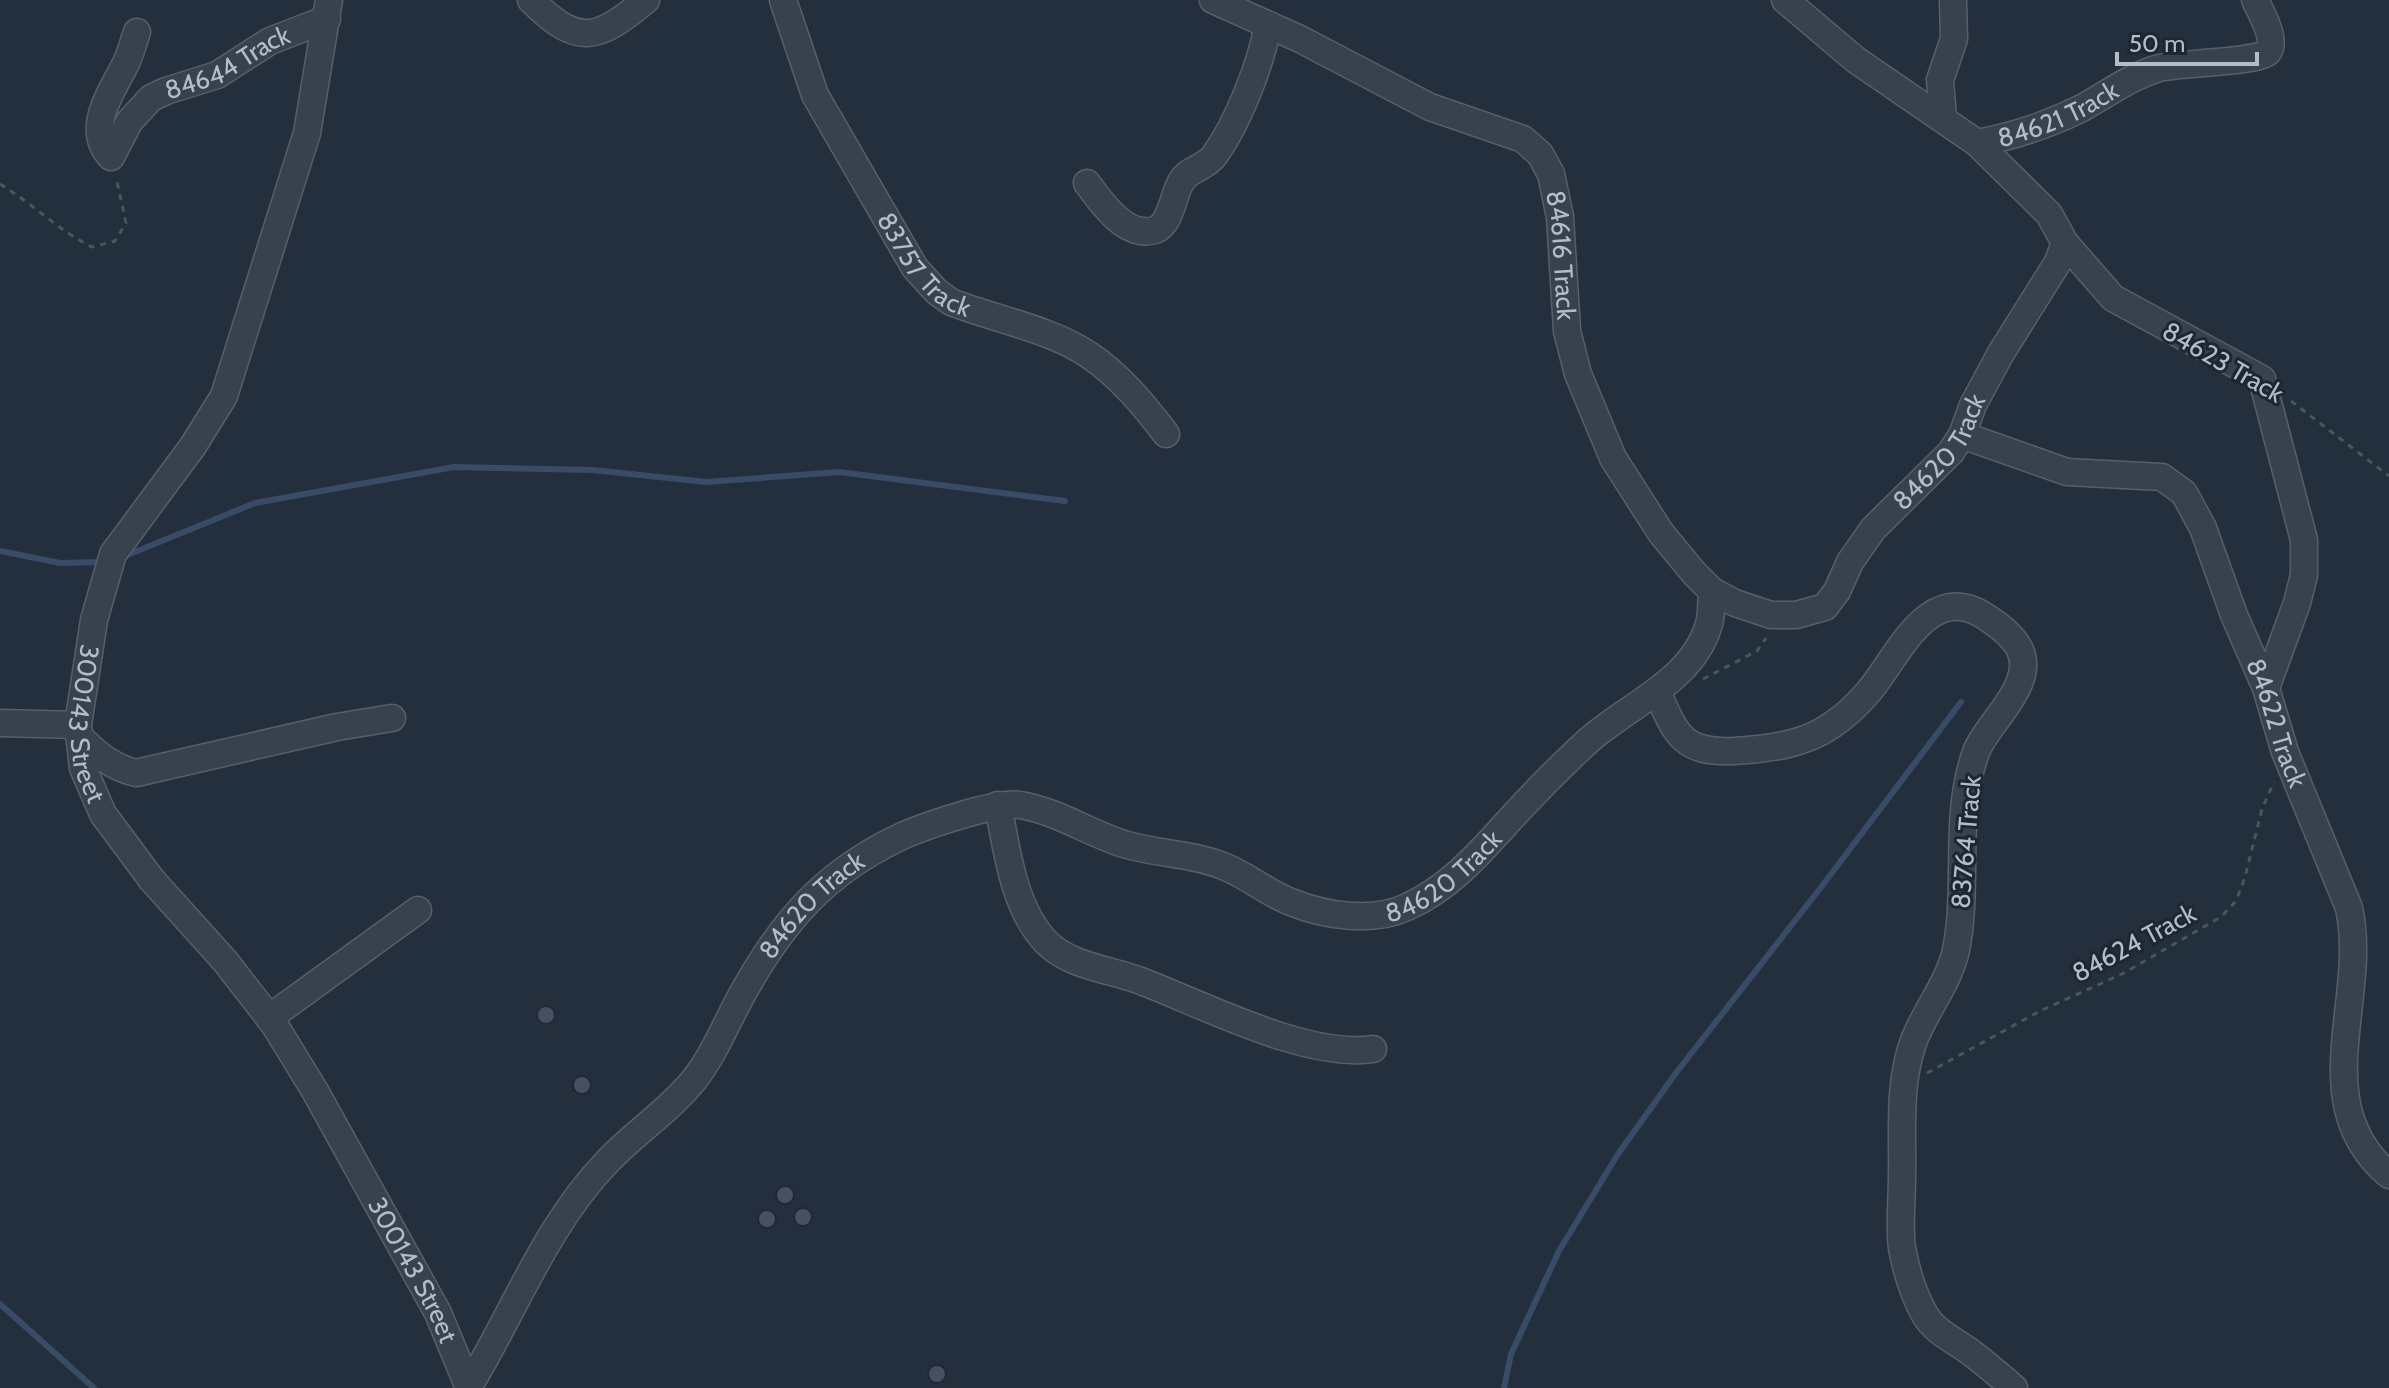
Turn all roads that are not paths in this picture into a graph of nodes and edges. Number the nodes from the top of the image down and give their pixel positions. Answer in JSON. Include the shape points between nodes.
{"nodes":[{"id":1,"x":531,"y":0,"type":"edge"},
{"id":2,"x":646,"y":0,"type":"edge"},
{"id":3,"x":783,"y":0,"type":"edge"},
{"id":4,"x":1213,"y":0,"type":"edge"},
{"id":5,"x":1785,"y":0,"type":"edge"},
{"id":6,"x":1953,"y":0,"type":"edge"},
{"id":7,"x":2255,"y":0,"type":"edge"},
{"id":8,"x":328,"y":10,"type":"edge"},
{"id":9,"x":1268,"y":25,"type":"junction"},
{"id":10,"x":137,"y":32,"type":"dead end"},
{"id":11,"x":1943,"y":118,"type":"junction"},
{"id":12,"x":1977,"y":143,"type":"junction"},
{"id":13,"x":1087,"y":183,"type":"dead end"},
{"id":14,"x":2065,"y":243,"type":"junction"},
{"id":15,"x":1166,"y":434,"type":"dead end"},
{"id":16,"x":1962,"y":435,"type":"junction"},
{"id":17,"x":1712,"y":591,"type":"junction"},
{"id":18,"x":1796,"y":615,"type":"joint"},
{"id":19,"x":2266,"y":688,"type":"junction"},
{"id":20,"x":1657,"y":691,"type":"junction"},
{"id":21,"x":392,"y":718,"type":"dead end"},
{"id":22,"x":0,"y":722,"type":"edge"},
{"id":23,"x":79,"y":730,"type":"junction"},
{"id":24,"x":998,"y":805,"type":"junction"},
{"id":25,"x":418,"y":910,"type":"dead end"},
{"id":26,"x":269,"y":1018,"type":"junction"},
{"id":27,"x":1373,"y":1049,"type":"dead end"},
{"id":28,"x":2389,"y":1175,"type":"edge"},
{"id":29,"x":469,"y":1387,"type":"edge"},
{"id":30,"x":2014,"y":1388,"type":"edge"}],
"edges":[{"from":1,"to":2,"type":"street","via":[[568,31],[585,34],[605,30]]},
{"from":3,"to":15,"type":"street","name":"83757 Track","via":[[815,95],[915,268],[951,302],[1087,353]]},
{"from":4,"to":9,"type":"street","name":"84616 Track"},
{"from":5,"to":11,"type":"street","via":[[1856,60]]},
{"from":6,"to":11,"type":"street","via":[[1953,47],[1940,80]]},
{"from":7,"to":12,"type":"street","name":"84621 Track","via":[[2271,44],[2259,58],[2159,68],[2022,135]]},
{"from":8,"to":10,"type":"street","name":"84644 Track","via":[[217,75],[151,98],[129,122],[111,157],[99,127]]},
{"from":8,"to":23,"type":"street","name":"300143 Street","via":[[307,133],[224,396],[113,554],[94,620]]},
{"from":9,"to":13,"type":"street","via":[[1262,55],[1222,142],[1207,164],[1182,179],[1160,226],[1149,230],[1119,221]]},
{"from":9,"to":17,"type":"street","name":"84616 Track","via":[[1430,107],[1523,139],[1540,154],[1551,174],[1560,217],[1566,317],[1578,374],[1613,458],[1636,497]]},
{"from":11,"to":12,"type":"street"},
{"from":12,"to":14,"type":"street","via":[[2049,214]]},
{"from":14,"to":16,"type":"street","name":"84620 Track","via":[[1980,392]]},
{"from":14,"to":19,"type":"street","name":"84623 Track","via":[[2113,298],[2262,379],[2304,540],[2297,603]]},
{"from":16,"to":18,"type":"street","name":"84620 Track","via":[[1873,529],[1825,607]]},
{"from":16,"to":19,"type":"street","name":"84622 Track","via":[[2067,472],[2149,475],[2173,483],[2203,528]]},
{"from":17,"to":18,"type":"street","name":"84616 Track","via":[[1771,615]]},
{"from":17,"to":20,"type":"street","via":[[1704,637]]},
{"from":19,"to":28,"type":"street","name":"84622 Track","via":[[2285,752],[2349,908],[2354,965],[2343,1075],[2354,1132]]},
{"from":20,"to":24,"type":"street","name":"84620 Track","via":[[1593,736],[1458,874],[1404,909],[1382,914],[1355,916],[1289,902],[1203,859],[1126,845],[1031,808]]},
{"from":20,"to":30,"type":"street","name":"83764 Track","via":[[1683,740],[1695,748],[1716,752],[1774,747],[1803,740],[1848,714],[1918,626],[1941,609],[1955,605],[1980,613],[2020,649],[2018,685],[1977,750],[1968,785],[1955,954],[1906,1067],[1901,1219],[1902,1247],[1926,1316]]},
{"from":21,"to":23,"type":"street","via":[[136,773],[98,756]]},
{"from":22,"to":23,"type":"street"},
{"from":23,"to":26,"type":"street","name":"300143 Street","via":[[83,768],[103,814]]},
{"from":24,"to":27,"type":"street","via":[[1022,905],[1048,944],[1086,966],[1136,979],[1294,1040]]},
{"from":24,"to":29,"type":"street","name":"84620 Track","via":[[898,838],[859,858],[804,904],[743,991],[695,1078],[660,1117],[607,1162],[569,1211]]},
{"from":25,"to":26,"type":"street"},
{"from":26,"to":29,"type":"street","name":"300143 Street","via":[[438,1313]]}]}
